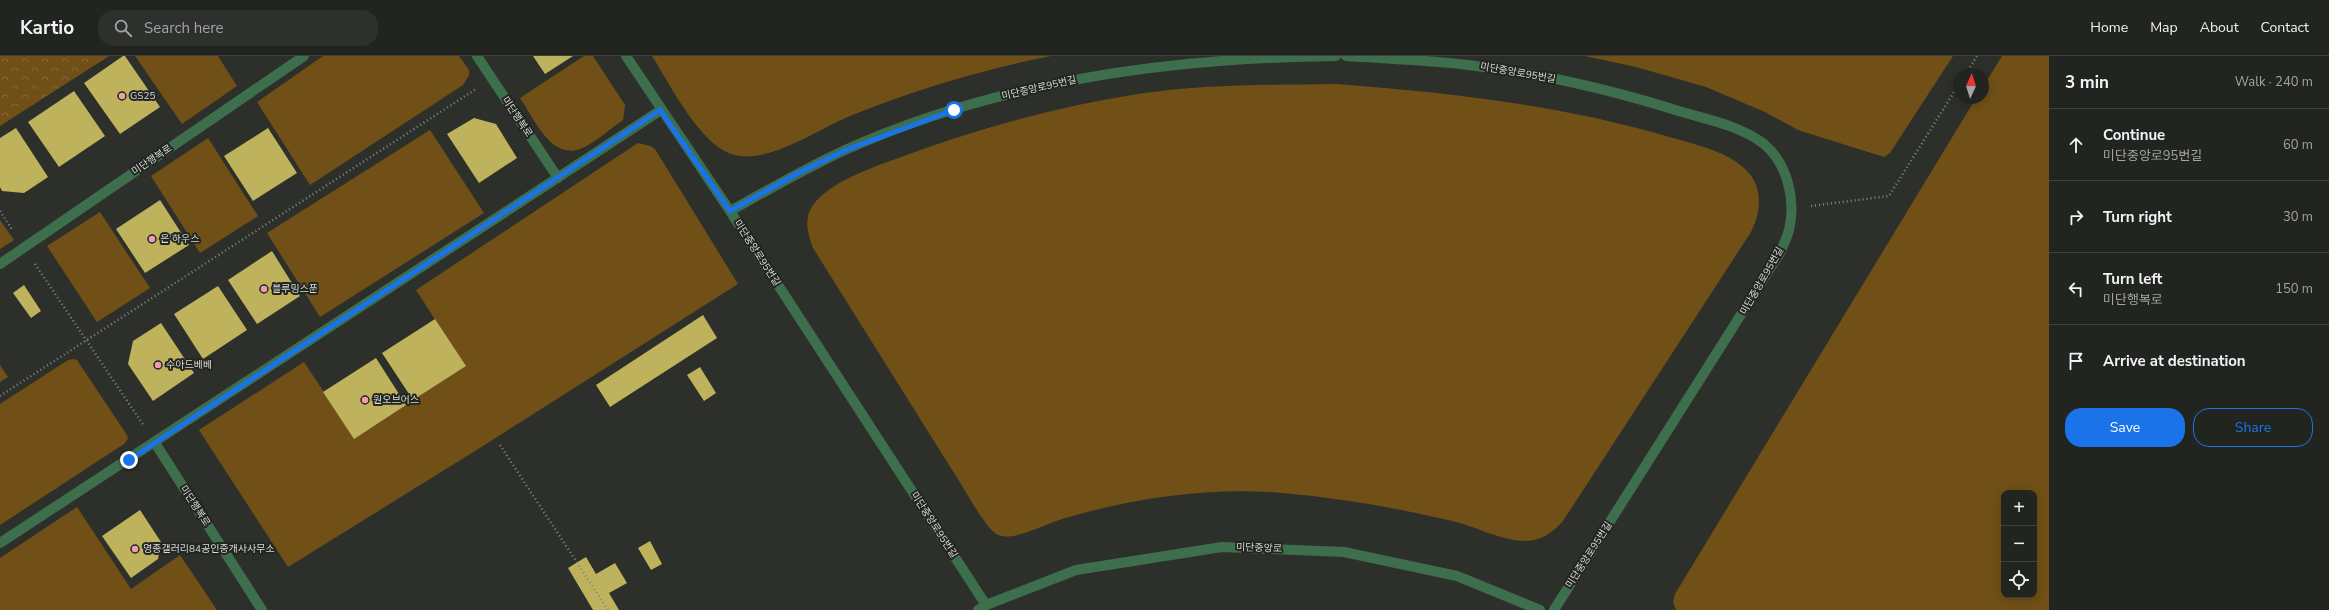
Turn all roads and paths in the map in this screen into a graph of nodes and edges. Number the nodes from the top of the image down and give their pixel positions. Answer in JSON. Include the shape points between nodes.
{"nodes":[{"id":1,"x":304,"y":56,"type":"edge"},
{"id":2,"x":477,"y":56,"type":"edge"},
{"id":3,"x":626,"y":56,"type":"edge"},
{"id":4,"x":1336,"y":56,"type":"edge"},
{"id":5,"x":1346,"y":56,"type":"edge"},
{"id":6,"x":1977,"y":56,"type":"edge"},
{"id":7,"x":1970,"y":68,"type":"edge"},
{"id":8,"x":492,"y":79,"type":"junction"},
{"id":9,"x":1953,"y":94,"type":"edge"},
{"id":10,"x":660,"y":110,"type":"junction"},
{"id":11,"x":558,"y":178,"type":"junction"},
{"id":12,"x":1791,"y":208,"type":"junction"},
{"id":13,"x":730,"y":211,"type":"junction"},
{"id":14,"x":24,"y":248,"type":"junction"},
{"id":15,"x":0,"y":264,"type":"edge"},
{"id":16,"x":87,"y":339,"type":"junction"},
{"id":17,"x":0,"y":396,"type":"edge"},
{"id":18,"x":155,"y":443,"type":"junction"},
{"id":19,"x":500,"y":445,"type":"dead end"},
{"id":20,"x":0,"y":544,"type":"edge"},
{"id":21,"x":982,"y":607,"type":"edge"},
{"id":22,"x":262,"y":610,"type":"edge"},
{"id":23,"x":608,"y":610,"type":"edge"},
{"id":24,"x":1540,"y":610,"type":"edge"},
{"id":25,"x":1554,"y":610,"type":"edge"}],
"edges":[{"from":1,"to":14,"type":"street","name":"미단행복로"},
{"from":2,"to":8,"type":"street","name":"미단행복로"},
{"from":3,"to":10,"type":"street"},
{"from":4,"to":13,"type":"street","name":"미단중앙로95번길","via":[[1205,62],[1087,77],[1024,90],[954,110],[846,150]]},
{"from":5,"to":12,"type":"street","name":"미단중앙로95번길","via":[[1475,66],[1528,74],[1653,102],[1726,125],[1764,145],[1775,157],[1790,189]]},
{"from":6,"to":7,"type":"path"},
{"from":8,"to":11,"type":"street","name":"미단행복로"},
{"from":8,"to":16,"type":"path"},
{"from":9,"to":12,"type":"path","via":[[1889,196]]},
{"from":10,"to":11,"type":"street"},
{"from":10,"to":13,"type":"street"},
{"from":11,"to":18,"type":"street"},
{"from":12,"to":25,"type":"street","name":"미단중앙로95번길","via":[[1789,230],[1780,253],[1764,281]]},
{"from":13,"to":21,"type":"street","name":"미단중앙로95번길"},
{"from":14,"to":15,"type":"street","name":"미단행복로"},
{"from":14,"to":16,"type":"path"},
{"from":16,"to":17,"type":"path"},
{"from":16,"to":18,"type":"path"},
{"from":18,"to":20,"type":"street"},
{"from":18,"to":22,"type":"street","name":"미단행복로"},
{"from":19,"to":23,"type":"path"},
{"from":21,"to":24,"type":"street","name":"미단중앙로","via":[[1076,570],[1222,547],[1344,552],[1457,576]]}]}
